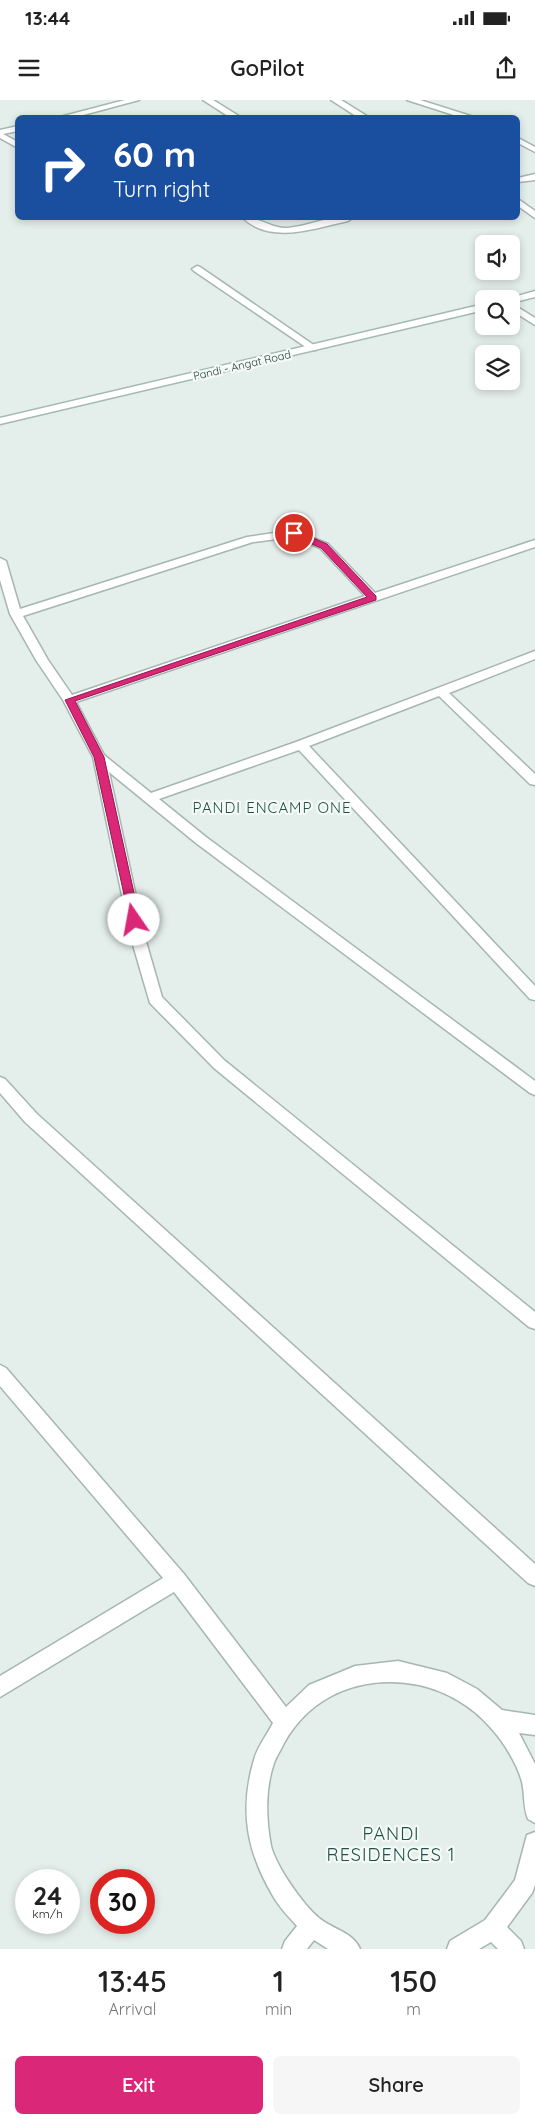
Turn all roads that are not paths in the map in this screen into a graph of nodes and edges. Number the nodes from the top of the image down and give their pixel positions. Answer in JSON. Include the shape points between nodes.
{"nodes":[{"id":1,"x":135,"y":100,"type":"edge"},
{"id":2,"x":208,"y":100,"type":"edge"},
{"id":3,"x":335,"y":100,"type":"edge"},
{"id":4,"x":411,"y":100,"type":"edge"},
{"id":5,"x":72,"y":115,"type":"edge"},
{"id":6,"x":233,"y":115,"type":"edge"},
{"id":7,"x":361,"y":115,"type":"edge"},
{"id":8,"x":462,"y":115,"type":"edge"},
{"id":9,"x":15,"y":129,"type":"edge"},
{"id":10,"x":0,"y":133,"type":"edge"},
{"id":11,"x":520,"y":141,"type":"edge"},
{"id":12,"x":15,"y":144,"type":"edge"},
{"id":13,"x":535,"y":150,"type":"edge"},
{"id":14,"x":535,"y":177,"type":"edge"},
{"id":15,"x":520,"y":180,"type":"edge"},
{"id":16,"x":520,"y":204,"type":"edge"},
{"id":17,"x":535,"y":215,"type":"edge"},
{"id":18,"x":251,"y":220,"type":"edge"},
{"id":19,"x":338,"y":220,"type":"edge"},
{"id":20,"x":197,"y":269,"type":"dead end"},
{"id":21,"x":535,"y":294,"type":"edge"},
{"id":22,"x":520,"y":298,"type":"edge"},
{"id":23,"x":475,"y":309,"type":"edge"},
{"id":24,"x":520,"y":312,"type":"edge"},
{"id":25,"x":535,"y":322,"type":"edge"},
{"id":26,"x":313,"y":348,"type":"junction"},
{"id":27,"x":0,"y":421,"type":"edge"},
{"id":28,"x":535,"y":543,"type":"edge"},
{"id":29,"x":0,"y":561,"type":"edge"},
{"id":30,"x":373,"y":598,"type":"junction"},
{"id":31,"x":16,"y":614,"type":"junction"},
{"id":32,"x":535,"y":655,"type":"edge"},
{"id":33,"x":440,"y":691,"type":"junction"},
{"id":34,"x":70,"y":700,"type":"junction"},
{"id":35,"x":301,"y":745,"type":"junction"},
{"id":36,"x":99,"y":757,"type":"junction"},
{"id":37,"x":535,"y":781,"type":"edge"},
{"id":38,"x":149,"y":798,"type":"junction"},
{"id":39,"x":535,"y":995,"type":"edge"},
{"id":40,"x":0,"y":1083,"type":"edge"},
{"id":41,"x":535,"y":1089,"type":"edge"},
{"id":42,"x":535,"y":1322,"type":"edge"},
{"id":43,"x":0,"y":1373,"type":"edge"},
{"id":44,"x":535,"y":1577,"type":"edge"},
{"id":45,"x":177,"y":1580,"type":"junction"},
{"id":46,"x":0,"y":1687,"type":"edge"},
{"id":47,"x":497,"y":1720,"type":"junction"},
{"id":48,"x":285,"y":1722,"type":"junction"},
{"id":49,"x":535,"y":1725,"type":"edge"},
{"id":50,"x":535,"y":1812,"type":"edge"},
{"id":51,"x":535,"y":1843,"type":"edge"},
{"id":52,"x":311,"y":1926,"type":"junction"},
{"id":53,"x":493,"y":1928,"type":"junction"},
{"id":54,"x":293,"y":1949,"type":"edge"},
{"id":55,"x":350,"y":1949,"type":"edge"},
{"id":56,"x":458,"y":1949,"type":"edge"},
{"id":57,"x":513,"y":1949,"type":"edge"}],
"edges":[{"from":1,"to":5,"type":"street"},
{"from":2,"to":6,"type":"street"},
{"from":3,"to":7,"type":"street"},
{"from":4,"to":8,"type":"street"},
{"from":9,"to":10,"type":"street"},
{"from":10,"to":12,"type":"street"},
{"from":11,"to":13,"type":"street"},
{"from":14,"to":15,"type":"street"},
{"from":16,"to":17,"type":"street"},
{"from":18,"to":19,"type":"street","via":[[267,228],[286,231]]},
{"from":20,"to":26,"type":"street"},
{"from":21,"to":22,"type":"street"},
{"from":23,"to":26,"type":"street","name":"Pandi - Angat Road"},
{"from":24,"to":25,"type":"street"},
{"from":26,"to":27,"type":"street","name":"Pandi - Angat Road"},
{"from":28,"to":30,"type":"street"},
{"from":29,"to":31,"type":"street"},
{"from":30,"to":31,"type":"street","via":[[324,546],[294,533],[251,539]]},
{"from":30,"to":34,"type":"street"},
{"from":31,"to":34,"type":"street"},
{"from":32,"to":33,"type":"street"},
{"from":33,"to":35,"type":"street"},
{"from":33,"to":37,"type":"street"},
{"from":34,"to":36,"type":"street"},
{"from":35,"to":38,"type":"street"},
{"from":35,"to":39,"type":"street"},
{"from":36,"to":38,"type":"street"},
{"from":36,"to":42,"type":"street","via":[[138,938],[155,999],[220,1064]]},
{"from":38,"to":41,"type":"street"},
{"from":40,"to":44,"type":"street","via":[[31,1118]]},
{"from":43,"to":45,"type":"street"},
{"from":45,"to":46,"type":"street"},
{"from":45,"to":48,"type":"street"},
{"from":47,"to":48,"type":"street","via":[[470,1696],[440,1680],[398,1671],[355,1676],[316,1692]]},
{"from":47,"to":49,"type":"street"},
{"from":47,"to":50,"type":"street","via":[[517,1748],[532,1781]]},
{"from":48,"to":52,"type":"street","via":[[264,1760],[256,1803],[261,1849],[280,1890]]},
{"from":51,"to":53,"type":"street","via":[[524,1885]]},
{"from":52,"to":54,"type":"street"},
{"from":52,"to":55,"type":"street"},
{"from":53,"to":56,"type":"street"},
{"from":53,"to":57,"type":"street"}]}
